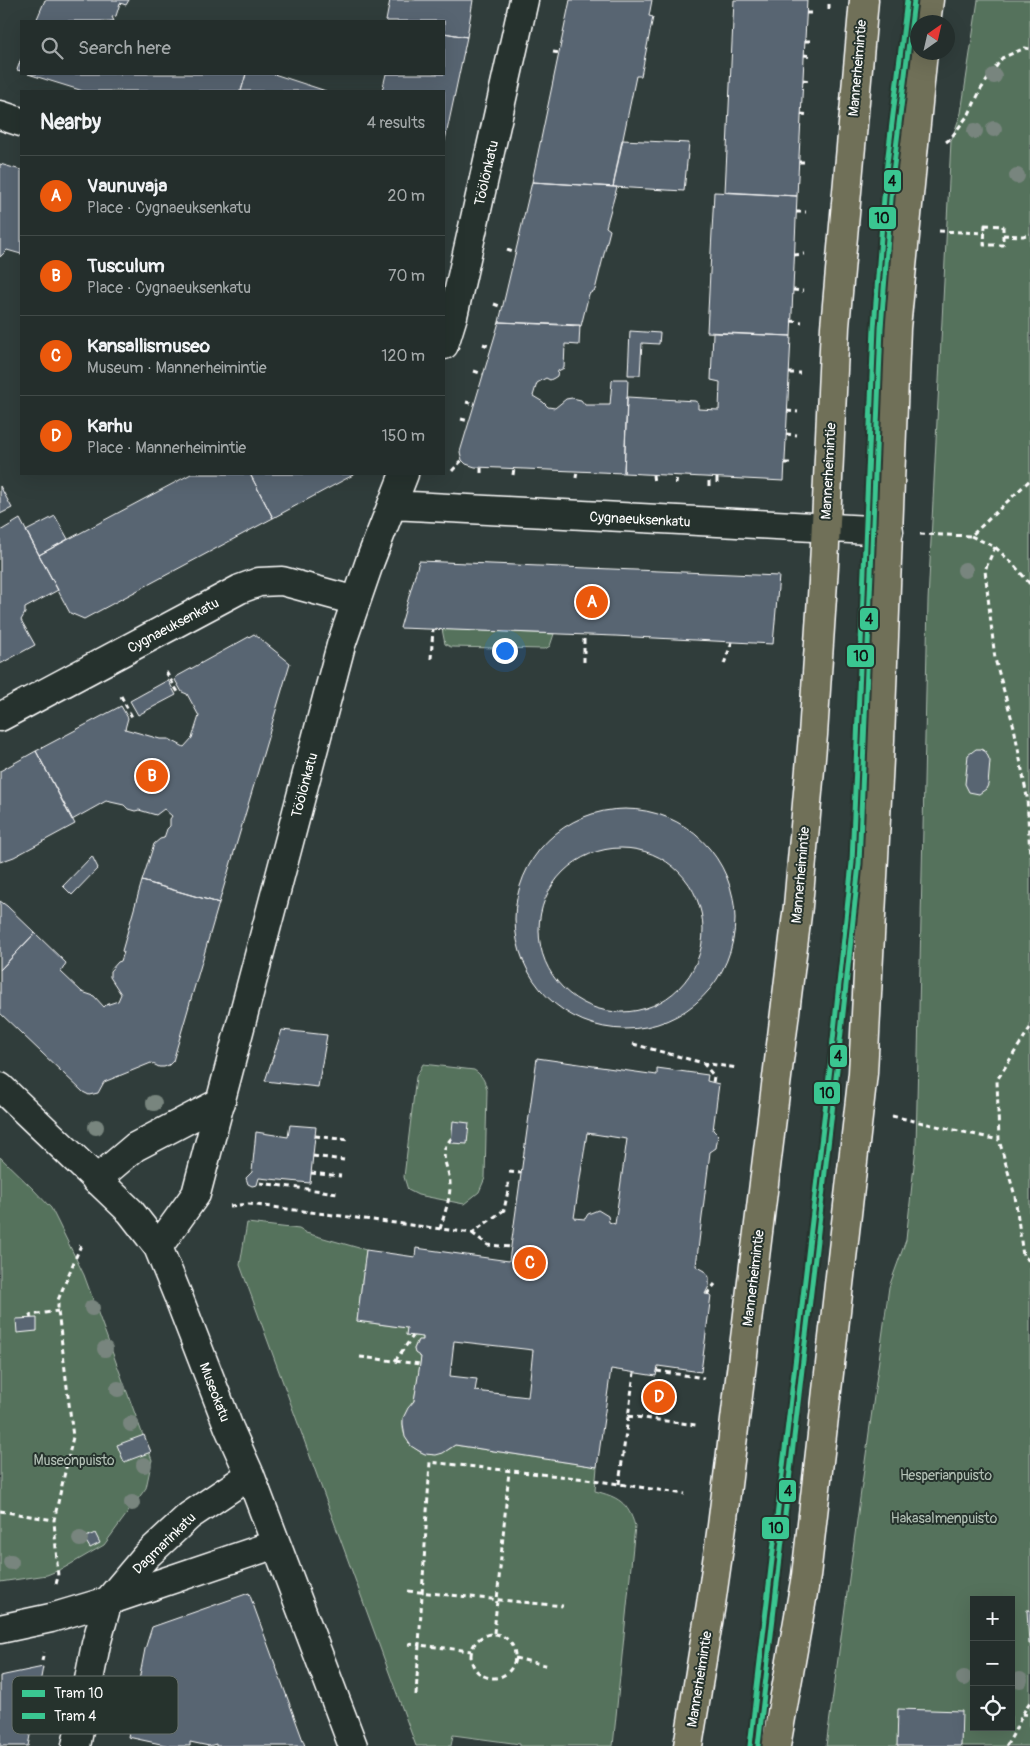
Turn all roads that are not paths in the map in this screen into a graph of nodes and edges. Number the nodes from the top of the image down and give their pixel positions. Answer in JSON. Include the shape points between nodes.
{"nodes":[{"id":1,"x":524,"y":0,"type":"edge"},
{"id":2,"x":864,"y":0,"type":"edge"},
{"id":3,"x":929,"y":0,"type":"edge"},
{"id":4,"x":927,"y":15,"type":"edge"},
{"id":5,"x":922,"y":60,"type":"edge"},
{"id":6,"x":0,"y":115,"type":"edge"},
{"id":7,"x":20,"y":122,"type":"edge"},
{"id":8,"x":454,"y":263,"type":"edge"},
{"id":9,"x":445,"y":342,"type":"edge"},
{"id":10,"x":404,"y":475,"type":"edge"},
{"id":11,"x":392,"y":506,"type":"junction"},
{"id":12,"x":826,"y":527,"type":"junction"},
{"id":13,"x":889,"y":531,"type":"junction"},
{"id":14,"x":356,"y":601,"type":"junction"},
{"id":15,"x":0,"y":717,"type":"edge"},
{"id":16,"x":0,"y":1088,"type":"edge"},
{"id":17,"x":221,"y":1102,"type":"junction"},
{"id":18,"x":96,"y":1180,"type":"junction"},
{"id":19,"x":158,"y":1247,"type":"junction"},
{"id":20,"x":250,"y":1475,"type":"junction"},
{"id":21,"x":276,"y":1544,"type":"junction"},
{"id":22,"x":108,"y":1600,"type":"junction"},
{"id":23,"x":0,"y":1629,"type":"edge"},
{"id":24,"x":90,"y":1676,"type":"edge"},
{"id":25,"x":353,"y":1746,"type":"edge"},
{"id":26,"x":688,"y":1746,"type":"edge"},
{"id":27,"x":776,"y":1746,"type":"edge"}],
"edges":[{"from":1,"to":8,"type":"street","name":"Töölönkatu"},
{"from":2,"to":12,"type":"main road","name":"Mannerheimintie","via":[[835,327]]},
{"from":3,"to":4,"type":"main road"},
{"from":5,"to":13,"type":"main road","via":[[896,328]]},
{"from":6,"to":7,"type":"street"},
{"from":8,"to":9,"type":"street","name":"Töölönkatu","via":[[453,316]]},
{"from":10,"to":11,"type":"street","name":"Töölönkatu"},
{"from":11,"to":12,"type":"street","name":"Cygnaeuksenkatu"},
{"from":11,"to":14,"type":"street","name":"Töölönkatu"},
{"from":12,"to":13,"type":"street","name":"Cygnaeuksenkatu"},
{"from":12,"to":26,"type":"main road","name":"Mannerheimintie","via":[[798,906],[712,1604]]},
{"from":13,"to":27,"type":"main road","via":[[862,1081],[806,1576]]},
{"from":14,"to":15,"type":"street","name":"Cygnaeuksenkatu","via":[[282,581],[259,582],[240,589]]},
{"from":14,"to":17,"type":"street","name":"Töölönkatu","via":[[341,645]]},
{"from":16,"to":18,"type":"street","name":"Museokatu"},
{"from":17,"to":18,"type":"street","via":[[135,1147]]},
{"from":17,"to":19,"type":"street","name":"Töölönkatu","via":[[196,1194]]},
{"from":18,"to":19,"type":"street","name":"Museokatu","via":[[130,1211]]},
{"from":19,"to":20,"type":"street","name":"Museokatu"},
{"from":20,"to":21,"type":"street","name":"Museokatu"},
{"from":20,"to":22,"type":"street","name":"Dagmarinkatu","via":[[189,1516],[146,1556]]},
{"from":21,"to":22,"type":"street","name":"Dagmarinkatu"},
{"from":21,"to":25,"type":"street","name":"Museokatu"},
{"from":22,"to":23,"type":"street","name":"Dagmarinkatu","via":[[51,1618]]},
{"from":22,"to":24,"type":"street"}]}
